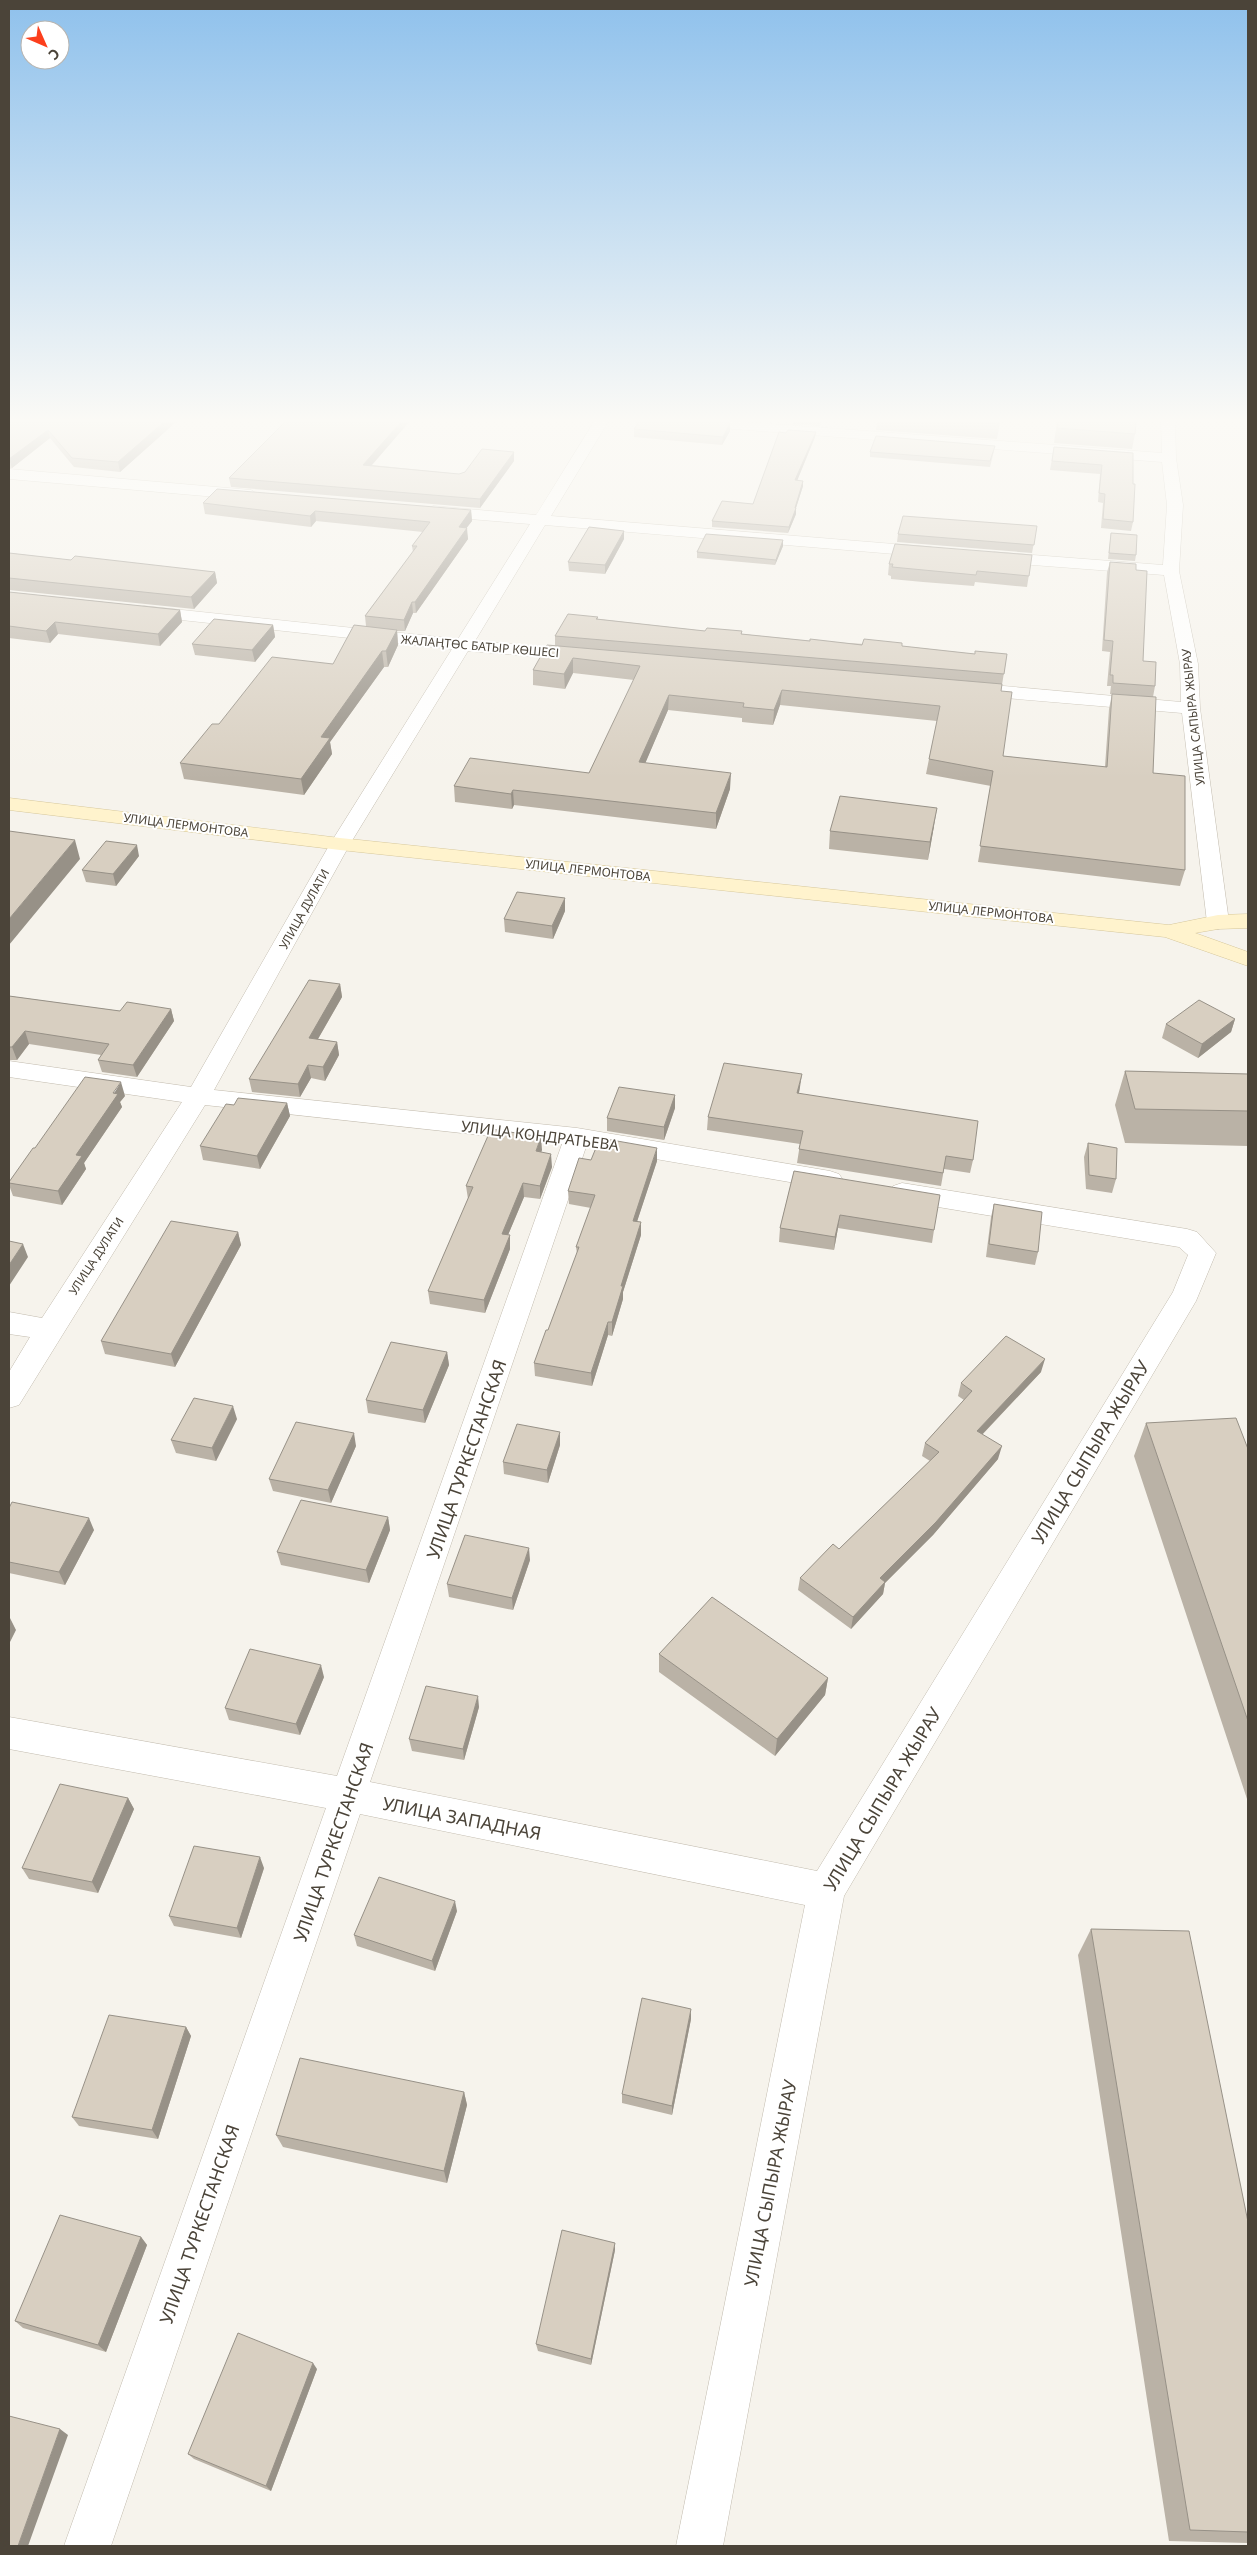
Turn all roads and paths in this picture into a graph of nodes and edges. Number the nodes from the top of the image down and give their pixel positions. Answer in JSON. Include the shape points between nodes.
{"nodes":[{"id":1,"x":527,"y":541,"type":"edge"},
{"id":2,"x":800,"y":541,"type":"edge"},
{"id":3,"x":1173,"y":541,"type":"edge"},
{"id":4,"x":944,"y":553,"type":"edge"},
{"id":5,"x":974,"y":555,"type":"edge"},
{"id":6,"x":1172,"y":571,"type":"junction"},
{"id":7,"x":129,"y":609,"type":"edge"},
{"id":8,"x":463,"y":645,"type":"junction"},
{"id":9,"x":600,"y":657,"type":"edge"},
{"id":10,"x":954,"y":687,"type":"edge"},
{"id":11,"x":1191,"y":708,"type":"junction"},
{"id":12,"x":9,"y":804,"type":"edge"},
{"id":13,"x":340,"y":844,"type":"junction"},
{"id":14,"x":1248,"y":921,"type":"edge"},
{"id":15,"x":1218,"y":922,"type":"junction"},
{"id":16,"x":1168,"y":931,"type":"junction"},
{"id":17,"x":1248,"y":959,"type":"edge"},
{"id":18,"x":9,"y":1069,"type":"edge"},
{"id":19,"x":198,"y":1096,"type":"junction"},
{"id":20,"x":577,"y":1138,"type":"junction"},
{"id":21,"x":852,"y":1183,"type":"edge"},
{"id":22,"x":882,"y":1188,"type":"edge"},
{"id":23,"x":9,"y":1323,"type":"edge"},
{"id":24,"x":49,"y":1330,"type":"junction"},
{"id":25,"x":9,"y":1397,"type":"edge"},
{"id":26,"x":9,"y":1733,"type":"edge"},
{"id":27,"x":349,"y":1795,"type":"junction"},
{"id":28,"x":826,"y":1891,"type":"junction"},
{"id":29,"x":87,"y":2546,"type":"edge"},
{"id":30,"x":700,"y":2546,"type":"edge"}],
"edges":[{"from":1,"to":8,"type":"street","name":"УЛИЦА ДУЛАТИ"},
{"from":2,"to":4,"type":"street"},
{"from":3,"to":6,"type":"street","name":"УЛИЦА САПЫРА ЖЫРАУ"},
{"from":5,"to":6,"type":"street"},
{"from":6,"to":11,"type":"street","name":"УЛИЦА САПЫРА ЖЫРАУ","via":[[1189,664]]},
{"from":7,"to":8,"type":"street","name":"ЖАЛАҢТӨС БАТЫР КӨШЕСІ"},
{"from":8,"to":9,"type":"street","name":"ЖАЛАҢТӨС БАТЫР КӨШЕСІ"},
{"from":8,"to":13,"type":"street","name":"УЛИЦА ДУЛАТИ"},
{"from":10,"to":11,"type":"street"},
{"from":11,"to":15,"type":"street","name":"УЛИЦА САПЫРА ЖЫРАУ"},
{"from":12,"to":13,"type":"main road","name":"УЛИЦА ЛЕРМОНТОВА"},
{"from":13,"to":16,"type":"main road","name":"УЛИЦА ЛЕРМОНТОВА"},
{"from":13,"to":19,"type":"street","name":"УЛИЦА ДУЛАТИ"},
{"from":14,"to":15,"type":"main road"},
{"from":15,"to":16,"type":"main road"},
{"from":16,"to":17,"type":"main road"},
{"from":18,"to":19,"type":"street","name":"УЛИЦА КОНДРАТЬЕВА"},
{"from":19,"to":20,"type":"street","name":"УЛИЦА КОНДРАТЬЕВА"},
{"from":19,"to":24,"type":"street","name":"УЛИЦА ДУЛАТИ"},
{"from":20,"to":21,"type":"street","name":"УЛИЦА КОНДРАТЬЕВА"},
{"from":20,"to":27,"type":"street","name":"УЛИЦА ТУРКЕСТАНСКАЯ"},
{"from":22,"to":28,"type":"street","name":"УЛИЦА СЫПЫРА ЖЫРАУ","via":[[1187,1239],[1202,1253],[1186,1294]]},
{"from":23,"to":24,"type":"street"},
{"from":24,"to":25,"type":"street","name":"УЛИЦА ДУЛАТИ"},
{"from":26,"to":27,"type":"street","name":"УЛИЦА ЗАПАДНАЯ"},
{"from":27,"to":28,"type":"street","name":"УЛИЦА ЗАПАДНАЯ"},
{"from":27,"to":29,"type":"street","name":"УЛИЦА ТУРКЕСТАНСКАЯ"},
{"from":28,"to":30,"type":"street","name":"УЛИЦА СЫПЫРА ЖЫРАУ"}]}
